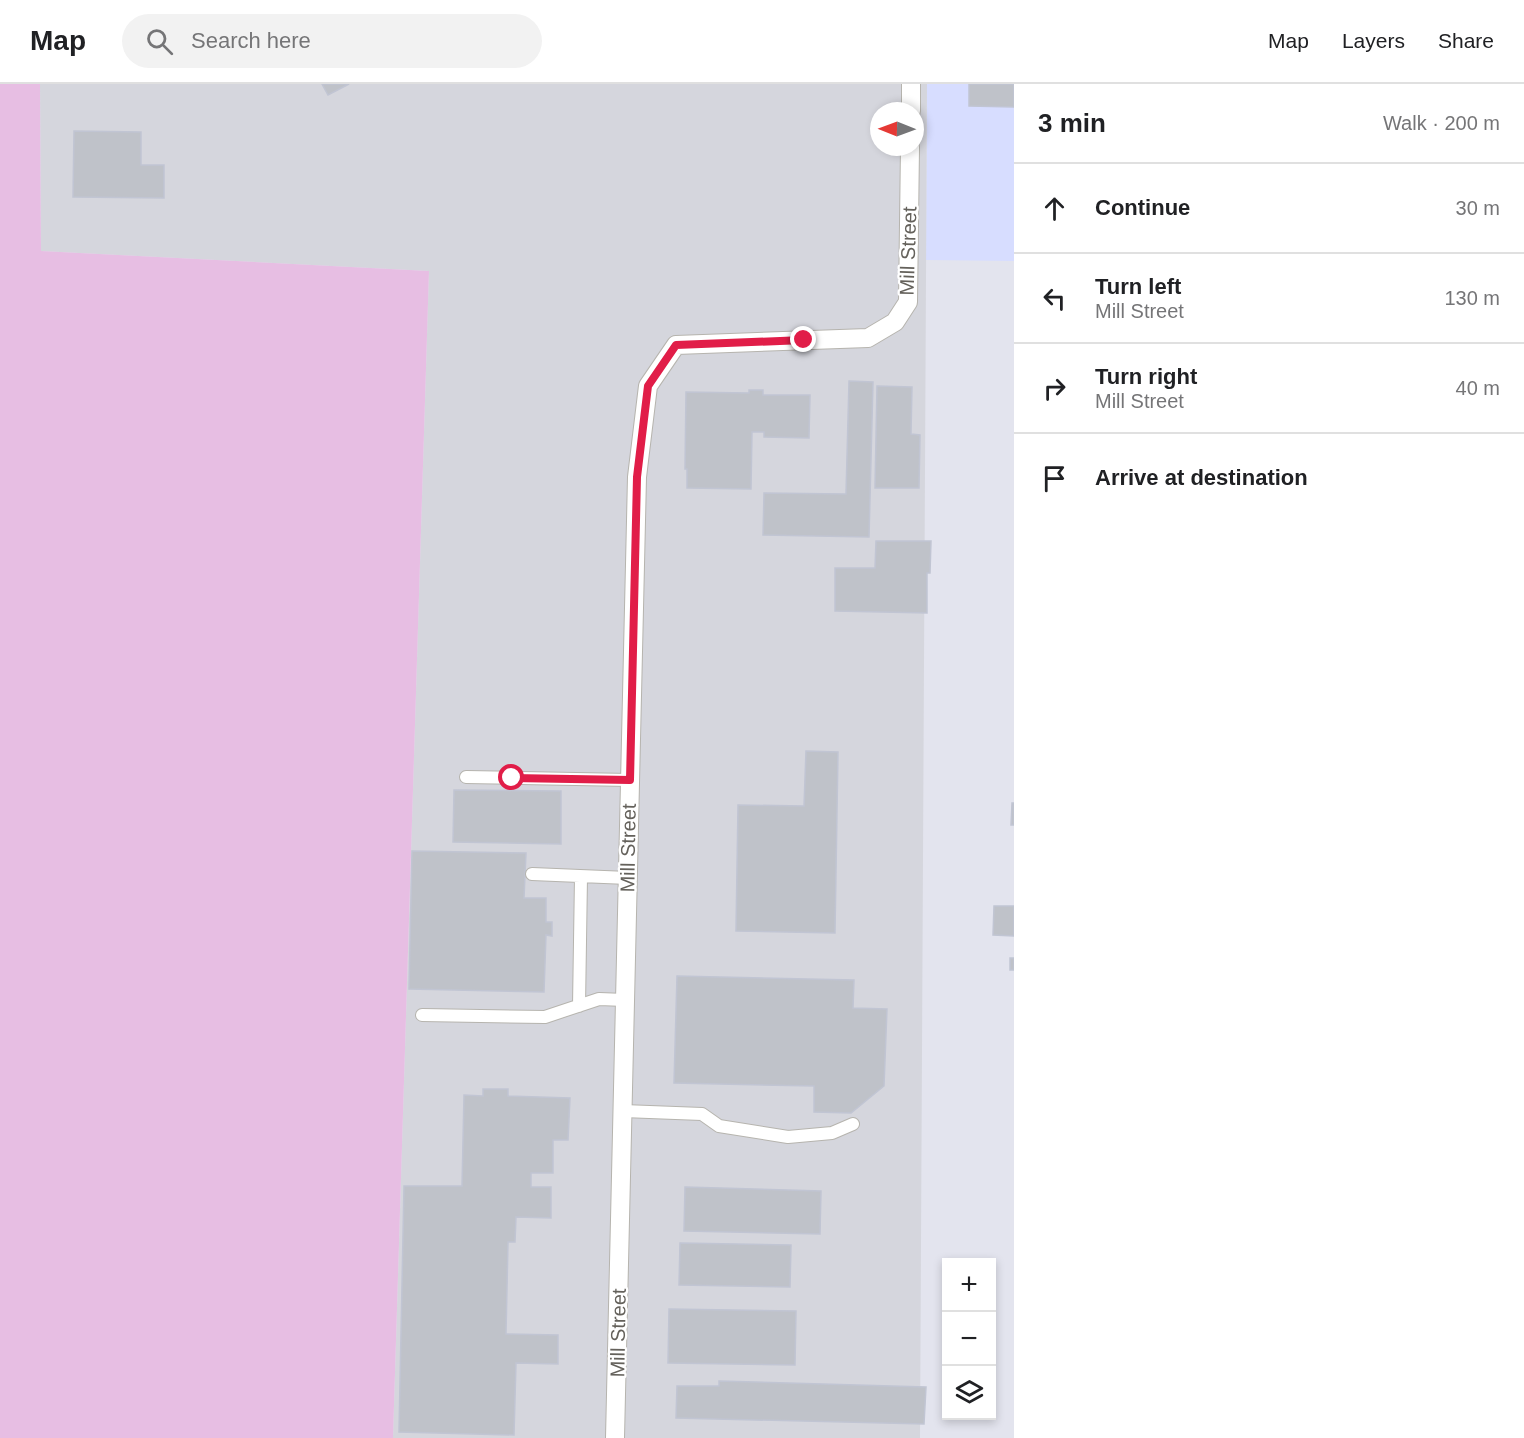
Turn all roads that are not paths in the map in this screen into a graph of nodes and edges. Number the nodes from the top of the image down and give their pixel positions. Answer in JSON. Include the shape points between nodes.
{"nodes":[{"id":1,"x":911,"y":84,"type":"edge"},
{"id":2,"x":911,"y":102,"type":"edge"},
{"id":3,"x":910,"y":156,"type":"edge"},
{"id":4,"x":466,"y":777,"type":"dead end"},
{"id":5,"x":630,"y":780,"type":"junction"},
{"id":6,"x":532,"y":874,"type":"dead end"},
{"id":7,"x":581,"y":878,"type":"junction"},
{"id":8,"x":628,"y":878,"type":"junction"},
{"id":9,"x":625,"y":1000,"type":"junction"},
{"id":10,"x":579,"y":1006,"type":"junction"},
{"id":11,"x":422,"y":1015,"type":"dead end"},
{"id":12,"x":622,"y":1111,"type":"junction"},
{"id":13,"x":853,"y":1124,"type":"dead end"},
{"id":14,"x":615,"y":1438,"type":"edge"}],
"edges":[{"from":1,"to":2,"type":"street"},
{"from":3,"to":5,"type":"street","name":"Mill Street","via":[[908,302],[896,322],[868,338],[676,345],[648,386],[637,477]]},
{"from":4,"to":5,"type":"lane"},
{"from":5,"to":8,"type":"street","name":"Mill Street"},
{"from":6,"to":7,"type":"lane"},
{"from":7,"to":8,"type":"lane"},
{"from":7,"to":10,"type":"lane"},
{"from":8,"to":9,"type":"street","name":"Mill Street"},
{"from":9,"to":10,"type":"lane","via":[[599,999]]},
{"from":9,"to":12,"type":"street","name":"Mill Street"},
{"from":10,"to":11,"type":"lane","via":[[545,1017]]},
{"from":12,"to":13,"type":"lane","via":[[702,1114],[720,1126],[788,1137],[831,1133]]},
{"from":12,"to":14,"type":"street","name":"Mill Street"}]}
